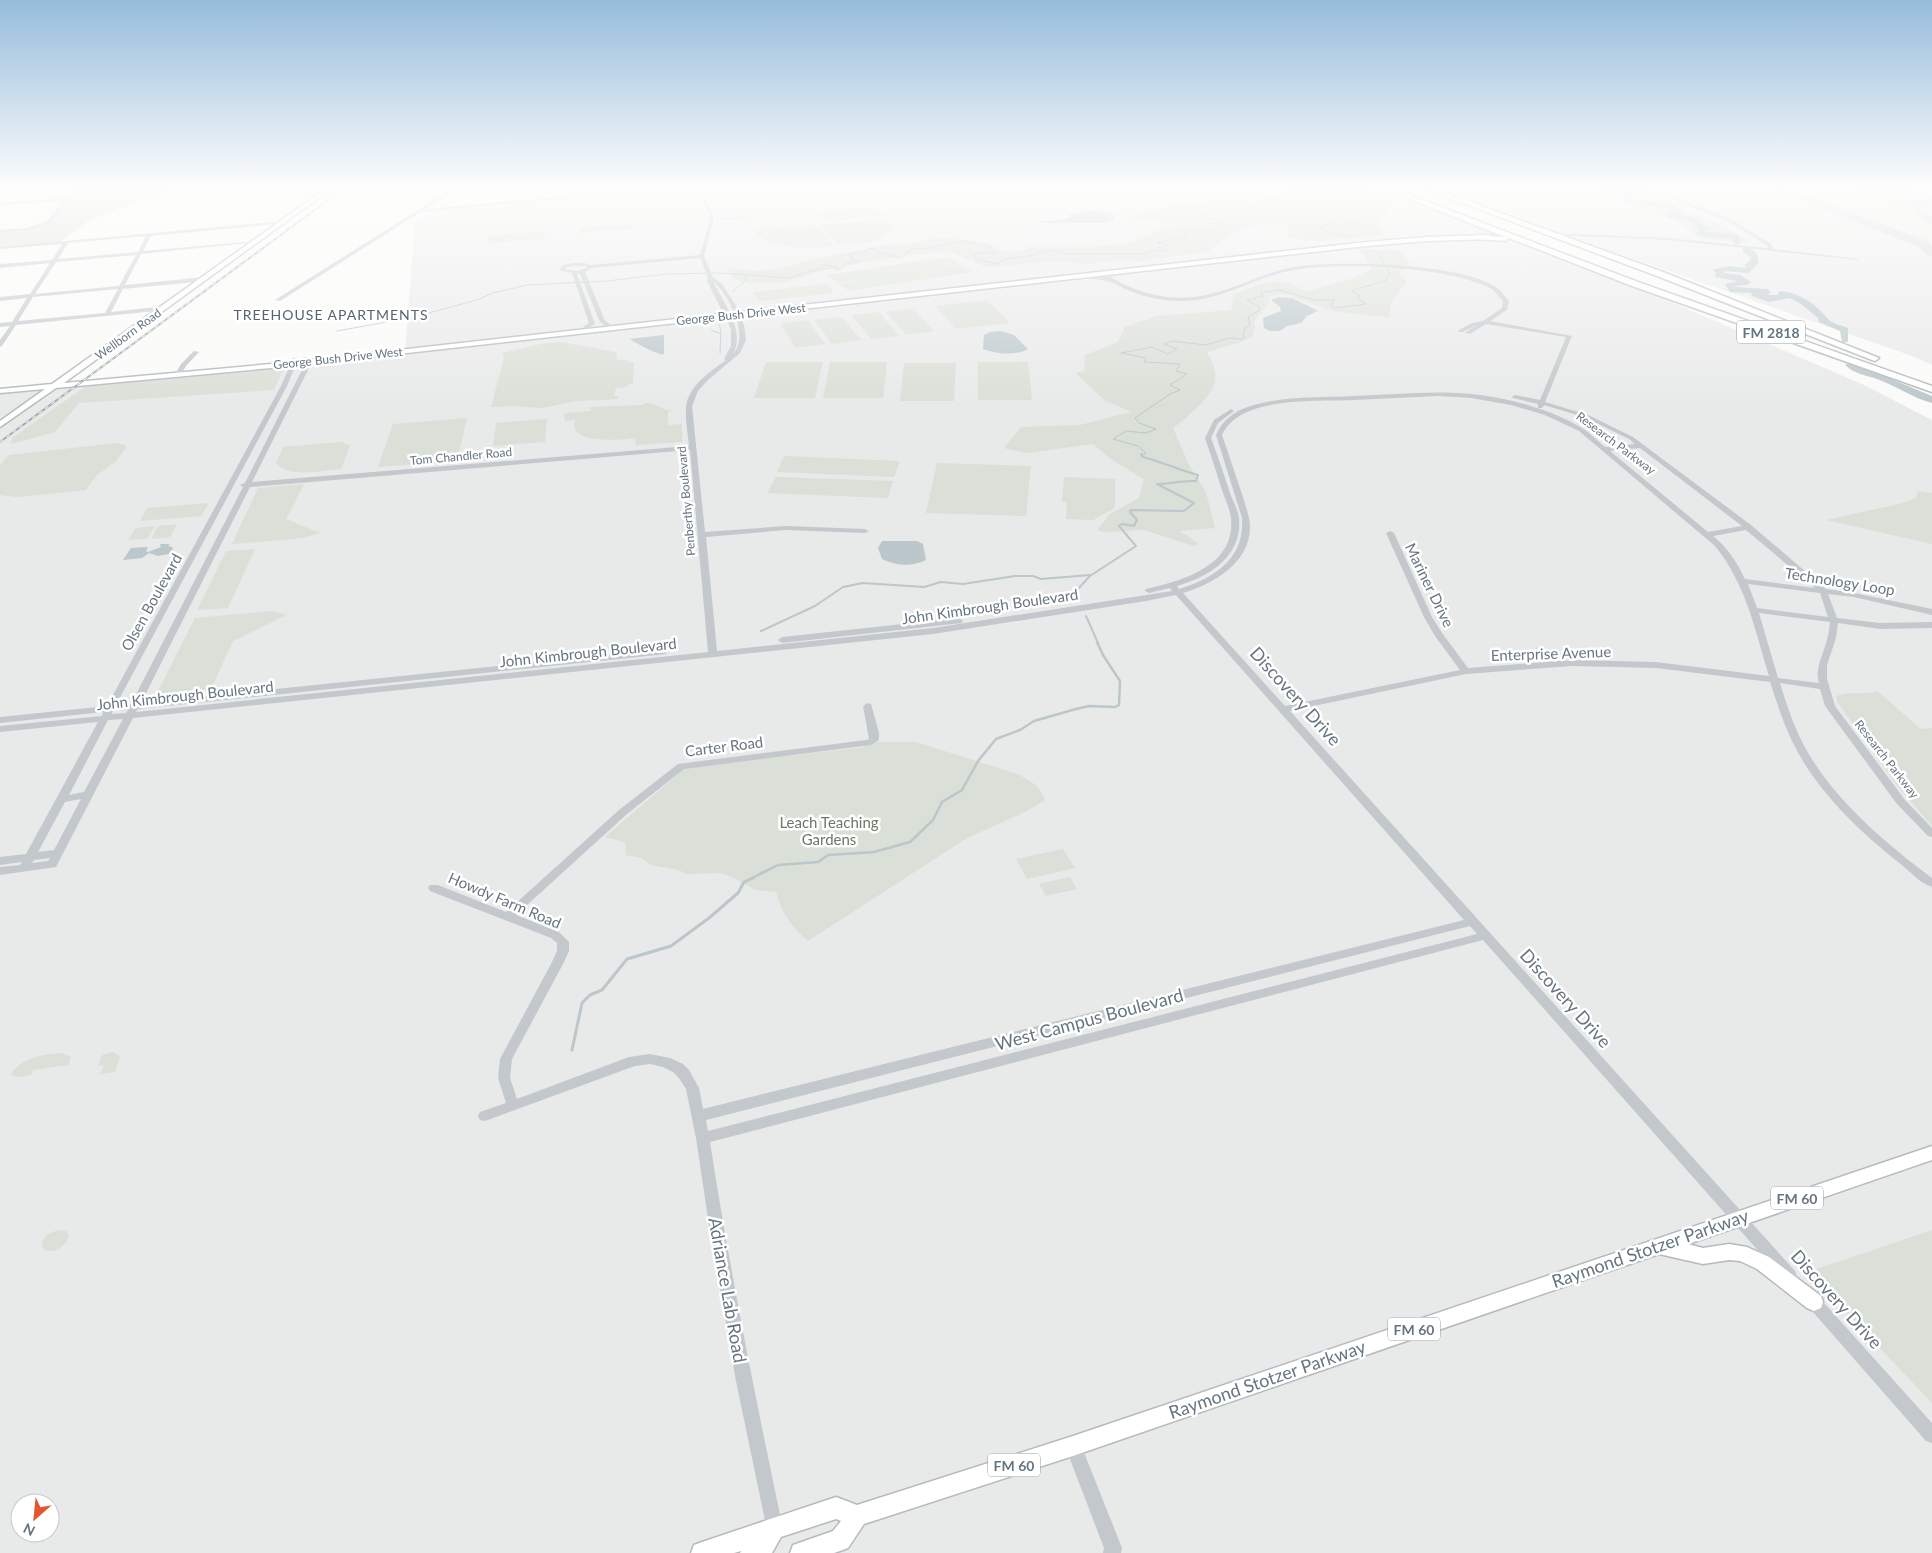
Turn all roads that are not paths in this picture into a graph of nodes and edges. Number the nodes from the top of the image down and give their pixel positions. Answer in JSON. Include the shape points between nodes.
{"nodes":[{"id":1,"x":49,"y":261,"type":"edge"},
{"id":2,"x":54,"y":261,"type":"edge"},
{"id":3,"x":135,"y":261,"type":"edge"},
{"id":4,"x":229,"y":261,"type":"edge"},
{"id":5,"x":339,"y":261,"type":"edge"},
{"id":6,"x":646,"y":261,"type":"edge"},
{"id":7,"x":704,"y":261,"type":"edge"},
{"id":8,"x":1193,"y":261,"type":"edge"},
{"id":9,"x":1213,"y":261,"type":"edge"},
{"id":10,"x":1576,"y":261,"type":"edge"},
{"id":11,"x":1626,"y":261,"type":"edge"},
{"id":12,"x":0,"y":266,"type":"edge"},
{"id":13,"x":590,"y":267,"type":"junction"},
{"id":14,"x":1129,"y":271,"type":"junction"},
{"id":15,"x":582,"y":272,"type":"junction"},
{"id":16,"x":1105,"y":272,"type":"junction"},
{"id":17,"x":574,"y":273,"type":"junction"},
{"id":18,"x":1610,"y":274,"type":"junction"},
{"id":19,"x":1660,"y":274,"type":"junction"},
{"id":20,"x":1071,"y":277,"type":"junction"},
{"id":21,"x":205,"y":279,"type":"junction"},
{"id":22,"x":1119,"y":283,"type":"junction"},
{"id":23,"x":121,"y":287,"type":"junction"},
{"id":24,"x":31,"y":296,"type":"junction"},
{"id":25,"x":0,"y":299,"type":"edge"},
{"id":26,"x":278,"y":300,"type":"dead end"},
{"id":27,"x":166,"y":308,"type":"junction"},
{"id":28,"x":597,"y":308,"type":"junction"},
{"id":29,"x":586,"y":309,"type":"junction"},
{"id":30,"x":732,"y":313,"type":"junction"},
{"id":31,"x":107,"y":314,"type":"junction"},
{"id":32,"x":1485,"y":322,"type":"junction"},
{"id":33,"x":14,"y":323,"type":"junction"},
{"id":34,"x":0,"y":325,"type":"edge"},
{"id":35,"x":608,"y":325,"type":"junction"},
{"id":36,"x":586,"y":328,"type":"junction"},
{"id":37,"x":1461,"y":331,"type":"dead end"},
{"id":38,"x":1468,"y":333,"type":"dead end"},
{"id":39,"x":518,"y":335,"type":"junction"},
{"id":40,"x":476,"y":343,"type":"junction"},
{"id":41,"x":0,"y":345,"type":"edge"},
{"id":42,"x":196,"y":352,"type":"dead end"},
{"id":43,"x":307,"y":360,"type":"junction"},
{"id":44,"x":727,"y":360,"type":"junction"},
{"id":45,"x":294,"y":361,"type":"junction"},
{"id":46,"x":1884,"y":361,"type":"dead end"},
{"id":47,"x":1902,"y":368,"type":"dead end"},
{"id":48,"x":178,"y":373,"type":"junction"},
{"id":49,"x":1932,"y":380,"type":"edge"},
{"id":50,"x":64,"y":381,"type":"junction"},
{"id":51,"x":56,"y":386,"type":"junction"},
{"id":52,"x":0,"y":389,"type":"edge"},
{"id":53,"x":18,"y":389,"type":"junction"},
{"id":54,"x":1932,"y":389,"type":"edge"},
{"id":55,"x":40,"y":397,"type":"junction"},
{"id":56,"x":1323,"y":398,"type":"junction"},
{"id":57,"x":1543,"y":403,"type":"junction"},
{"id":58,"x":284,"y":410,"type":"junction"},
{"id":59,"x":1538,"y":410,"type":"junction"},
{"id":60,"x":270,"y":411,"type":"junction"},
{"id":61,"x":0,"y":425,"type":"edge"},
{"id":62,"x":1640,"y":446,"type":"junction"},
{"id":63,"x":694,"y":448,"type":"junction"},
{"id":64,"x":1604,"y":449,"type":"junction"},
{"id":65,"x":248,"y":484,"type":"junction"},
{"id":66,"x":230,"y":486,"type":"junction"},
{"id":67,"x":1224,"y":488,"type":"junction"},
{"id":68,"x":1235,"y":488,"type":"junction"},
{"id":69,"x":1748,"y":527,"type":"junction"},
{"id":70,"x":865,"y":531,"type":"dead end"},
{"id":71,"x":1390,"y":533,"type":"dead end"},
{"id":72,"x":1709,"y":534,"type":"junction"},
{"id":73,"x":702,"y":535,"type":"junction"},
{"id":74,"x":1235,"y":539,"type":"junction"},
{"id":75,"x":1246,"y":541,"type":"junction"},
{"id":76,"x":1744,"y":581,"type":"junction"},
{"id":77,"x":1175,"y":589,"type":"junction"},
{"id":78,"x":1823,"y":591,"type":"junction"},
{"id":79,"x":1753,"y":610,"type":"junction"},
{"id":80,"x":1932,"y":612,"type":"edge"},
{"id":81,"x":162,"y":615,"type":"junction"},
{"id":82,"x":182,"y":615,"type":"junction"},
{"id":83,"x":1834,"y":621,"type":"junction"},
{"id":84,"x":1932,"y":624,"type":"edge"},
{"id":85,"x":712,"y":651,"type":"junction"},
{"id":86,"x":1466,"y":671,"type":"junction"},
{"id":87,"x":1774,"y":679,"type":"junction"},
{"id":88,"x":1824,"y":687,"type":"junction"},
{"id":89,"x":868,"y":706,"type":"dead end"},
{"id":90,"x":1282,"y":710,"type":"junction"},
{"id":91,"x":132,"y":711,"type":"junction"},
{"id":92,"x":107,"y":714,"type":"junction"},
{"id":93,"x":0,"y":721,"type":"edge"},
{"id":94,"x":0,"y":729,"type":"edge"},
{"id":95,"x":88,"y":795,"type":"junction"},
{"id":96,"x":61,"y":799,"type":"junction"},
{"id":97,"x":1932,"y":834,"type":"edge"},
{"id":98,"x":58,"y":853,"type":"junction"},
{"id":99,"x":30,"y":857,"type":"junction"},
{"id":100,"x":0,"y":860,"type":"edge"},
{"id":101,"x":24,"y":868,"type":"junction"},
{"id":102,"x":0,"y":871,"type":"edge"},
{"id":103,"x":1932,"y":883,"type":"edge"},
{"id":104,"x":434,"y":888,"type":"dead end"},
{"id":105,"x":508,"y":916,"type":"junction"},
{"id":106,"x":1471,"y":922,"type":"junction"},
{"id":107,"x":1484,"y":936,"type":"junction"},
{"id":108,"x":1374,"y":946,"type":"junction"},
{"id":109,"x":1386,"y":961,"type":"junction"},
{"id":110,"x":514,"y":1106,"type":"junction"},
{"id":111,"x":485,"y":1116,"type":"dead end"},
{"id":112,"x":698,"y":1116,"type":"junction"},
{"id":113,"x":703,"y":1138,"type":"junction"},
{"id":114,"x":1932,"y":1153,"type":"edge"},
{"id":115,"x":1737,"y":1218,"type":"junction"},
{"id":116,"x":1658,"y":1246,"type":"junction"},
{"id":117,"x":1814,"y":1302,"type":"junction"},
{"id":118,"x":1932,"y":1435,"type":"edge"},
{"id":119,"x":1073,"y":1446,"type":"junction"},
{"id":120,"x":857,"y":1516,"type":"junction"},
{"id":121,"x":774,"y":1529,"type":"junction"},
{"id":122,"x":1114,"y":1551,"type":"edge"},
{"id":123,"x":702,"y":1553,"type":"edge"},
{"id":124,"x":751,"y":1553,"type":"edge"},
{"id":125,"x":801,"y":1553,"type":"edge"}],
"edges":[{"from":1,"to":12,"type":"street"},
{"from":2,"to":24,"type":"street"},
{"from":3,"to":23,"type":"street"},
{"from":4,"to":21,"type":"main road","name":"Wellborn Road"},
{"from":5,"to":26,"type":"street"},
{"from":6,"to":13,"type":"street"},
{"from":7,"to":30,"type":"street","name":"Penberthy Boulevard","via":[[710,281]]},
{"from":8,"to":16,"type":"main road","name":"George Bush Drive West"},
{"from":9,"to":14,"type":"main road","name":"George Bush Drive West"},
{"from":10,"to":18,"type":"highway","number":"FM 2818"},
{"from":11,"to":19,"type":"highway","number":"FM 2818"},
{"from":13,"to":15,"type":"street"},
{"from":13,"to":17,"type":"street","via":[[574,264],[562,269]]},
{"from":14,"to":16,"type":"main road","name":"George Bush Drive West"},
{"from":14,"to":22,"type":"street","via":[[1121,275]]},
{"from":15,"to":17,"type":"street"},
{"from":15,"to":28,"type":"street"},
{"from":16,"to":20,"type":"main road","name":"George Bush Drive West"},
{"from":16,"to":22,"type":"street","via":[[1106,276]]},
{"from":16,"to":30,"type":"main road","name":"George Bush Drive West"},
{"from":17,"to":29,"type":"street"},
{"from":18,"to":19,"type":"highway","via":[[1650,281],[1660,279]]},
{"from":18,"to":54,"type":"highway","number":"FM 2818"},
{"from":19,"to":46,"type":"highway","number":"FM 2818"},
{"from":20,"to":22,"type":"street","via":[[1095,277]]},
{"from":20,"to":30,"type":"main road","name":"George Bush Drive West"},
{"from":21,"to":23,"type":"street"},
{"from":21,"to":27,"type":"main road","name":"Wellborn Road"},
{"from":22,"to":32,"type":"street","via":[[1153,296],[1193,298],[1215,295],[1285,270],[1315,266],[1415,268],[1462,276],[1498,290],[1506,299],[1506,307]]},
{"from":23,"to":24,"type":"street"},
{"from":23,"to":31,"type":"street"},
{"from":24,"to":25,"type":"street"},
{"from":24,"to":33,"type":"street"},
{"from":27,"to":31,"type":"street"},
{"from":27,"to":50,"type":"main road","name":"Wellborn Road"},
{"from":28,"to":29,"type":"street"},
{"from":28,"to":35,"type":"street","via":[[602,322]]},
{"from":29,"to":36,"type":"street","via":[[592,324]]},
{"from":30,"to":35,"type":"main road","name":"George Bush Drive West"},
{"from":30,"to":40,"type":"main road","name":"George Bush Drive West"},
{"from":30,"to":44,"type":"street","name":"Penberthy Boulevard","via":[[734,346]]},
{"from":30,"to":44,"type":"street","name":"Penberthy Boulevard","via":[[743,326],[743,346]]},
{"from":31,"to":33,"type":"street"},
{"from":32,"to":37,"type":"street"},
{"from":32,"to":38,"type":"street"},
{"from":32,"to":57,"type":"street","via":[[1569,336]]},
{"from":33,"to":34,"type":"street"},
{"from":33,"to":41,"type":"street"},
{"from":35,"to":36,"type":"main road","name":"George Bush Drive West"},
{"from":36,"to":39,"type":"main road","name":"George Bush Drive West"},
{"from":39,"to":40,"type":"main road"},
{"from":39,"to":43,"type":"main road","name":"George Bush Drive West"},
{"from":40,"to":43,"type":"main road","name":"George Bush Drive West"},
{"from":42,"to":48,"type":"street"},
{"from":43,"to":45,"type":"main road","name":"George Bush Drive West"},
{"from":43,"to":58,"type":"street"},
{"from":44,"to":63,"type":"street","name":"Penberthy Boulevard","via":[[698,385],[691,396]]},
{"from":45,"to":48,"type":"main road","name":"George Bush Drive West"},
{"from":45,"to":60,"type":"street","name":"Olsen Boulevard"},
{"from":47,"to":49,"type":"highway"},
{"from":48,"to":50,"type":"main road","name":"George Bush Drive West"},
{"from":48,"to":51,"type":"main road","name":"George Bush Drive West"},
{"from":50,"to":51,"type":"main road","name":"Wellborn Road"},
{"from":50,"to":52,"type":"main road","name":"George Bush Drive West"},
{"from":51,"to":53,"type":"main road","name":"George Bush Drive West"},
{"from":51,"to":55,"type":"main road","name":"Wellborn Road"},
{"from":52,"to":53,"type":"main road","name":"George Bush Drive West"},
{"from":53,"to":55,"type":"main road","via":[[37,391]]},
{"from":55,"to":61,"type":"main road","name":"Wellborn Road"},
{"from":56,"to":57,"type":"street","name":"Research Parkway","via":[[1453,391],[1503,395]]},
{"from":56,"to":59,"type":"street","name":"Research Parkway","via":[[1454,395],[1493,399]]},
{"from":56,"to":67,"type":"street","name":"Research Parkway","via":[[1258,401],[1219,418],[1208,438]]},
{"from":56,"to":68,"type":"street","name":"Research Parkway","via":[[1258,406],[1226,421],[1219,435]]},
{"from":57,"to":59,"type":"street"},
{"from":57,"to":62,"type":"street","name":"Research Parkway","via":[[1595,420]]},
{"from":58,"to":60,"type":"street"},
{"from":58,"to":65,"type":"street"},
{"from":59,"to":64,"type":"street","name":"Research Parkway","via":[[1581,430]]},
{"from":60,"to":66,"type":"street","name":"Olsen Boulevard"},
{"from":62,"to":64,"type":"street"},
{"from":62,"to":69,"type":"street","name":"Research Parkway"},
{"from":63,"to":65,"type":"street","name":"Tom Chandler Road"},
{"from":63,"to":73,"type":"street","name":"Penberthy Boulevard"},
{"from":64,"to":72,"type":"street","name":"Research Parkway"},
{"from":65,"to":66,"type":"street","name":"Tom Chandler Road"},
{"from":65,"to":82,"type":"street"},
{"from":66,"to":81,"type":"street","name":"Olsen Boulevard"},
{"from":67,"to":68,"type":"street"},
{"from":67,"to":74,"type":"street","name":"Research Parkway","via":[[1235,517]]},
{"from":68,"to":75,"type":"street","name":"Research Parkway","via":[[1246,518]]},
{"from":69,"to":72,"type":"street"},
{"from":69,"to":78,"type":"street","name":"Research Parkway"},
{"from":70,"to":73,"type":"street","via":[[786,528]]},
{"from":71,"to":86,"type":"street","name":"Mariner Drive","via":[[1428,617]]},
{"from":72,"to":76,"type":"street","name":"Research Parkway","via":[[1728,554]]},
{"from":73,"to":85,"type":"street","name":"Penberthy Boulevard"},
{"from":74,"to":75,"type":"street"},
{"from":74,"to":77,"type":"street","via":[[1219,562]]},
{"from":75,"to":77,"type":"street","via":[[1236,559],[1213,577]]},
{"from":76,"to":78,"type":"street","name":"Technology Loop"},
{"from":76,"to":79,"type":"street","name":"Research Parkway"},
{"from":77,"to":85,"type":"street","name":"John Kimbrough Boulevard","via":[[996,622]]},
{"from":77,"to":90,"type":"street","name":"Discovery Drive"},
{"from":78,"to":80,"type":"street","name":"Technology Loop"},
{"from":78,"to":83,"type":"street","name":"Research Parkway"},
{"from":79,"to":83,"type":"street"},
{"from":79,"to":87,"type":"street","name":"Research Parkway"},
{"from":81,"to":82,"type":"street"},
{"from":81,"to":92,"type":"street","name":"Olsen Boulevard"},
{"from":82,"to":91,"type":"street"},
{"from":83,"to":84,"type":"street","via":[[1880,626]]},
{"from":83,"to":88,"type":"street","name":"Research Parkway","via":[[1823,665]]},
{"from":85,"to":91,"type":"street","name":"John Kimbrough Boulevard"},
{"from":86,"to":87,"type":"street","name":"Enterprise Avenue","via":[[1621,664]]},
{"from":86,"to":90,"type":"street","name":"Enterprise Avenue"},
{"from":87,"to":88,"type":"street","name":"Enterprise Avenue"},
{"from":87,"to":103,"type":"street","name":"Research Parkway","via":[[1801,750],[1813,768],[1860,822]]},
{"from":88,"to":97,"type":"street","name":"Research Parkway","via":[[1837,717],[1901,802]]},
{"from":89,"to":105,"type":"street","name":"Carter Road","via":[[874,740],[868,743],[681,766],[623,812]]},
{"from":90,"to":106,"type":"street","name":"Discovery Drive"},
{"from":91,"to":92,"type":"street","name":"John Kimbrough Boulevard"},
{"from":91,"to":95,"type":"street"},
{"from":92,"to":93,"type":"street","name":"John Kimbrough Boulevard"},
{"from":92,"to":94,"type":"street","name":"John Kimbrough Boulevard"},
{"from":92,"to":96,"type":"street","name":"Olsen Boulevard"},
{"from":95,"to":96,"type":"street"},
{"from":95,"to":98,"type":"street"},
{"from":96,"to":99,"type":"street","name":"Olsen Boulevard"},
{"from":98,"to":99,"type":"street"},
{"from":98,"to":101,"type":"street","via":[[52,864]]},
{"from":99,"to":100,"type":"street"},
{"from":99,"to":101,"type":"street","name":"Olsen Boulevard"},
{"from":101,"to":102,"type":"street"},
{"from":104,"to":105,"type":"street","name":"Howdy Farm Road"},
{"from":105,"to":110,"type":"street","name":"Howdy Farm Road","via":[[555,935],[563,942],[557,964],[506,1059],[502,1074]]},
{"from":106,"to":107,"type":"street","name":"Discovery Drive"},
{"from":106,"to":108,"type":"street","name":"West Campus Boulevard"},
{"from":107,"to":109,"type":"street","name":"West Campus Boulevard"},
{"from":107,"to":115,"type":"street","name":"Discovery Drive"},
{"from":108,"to":109,"type":"street"},
{"from":108,"to":112,"type":"street","name":"West Campus Boulevard"},
{"from":109,"to":113,"type":"street","name":"West Campus Boulevard"},
{"from":110,"to":111,"type":"street"},
{"from":110,"to":112,"type":"street","name":"Adriance Lab Road","via":[[634,1061],[650,1060],[678,1068],[689,1081]]},
{"from":112,"to":113,"type":"street","name":"Adriance Lab Road"},
{"from":113,"to":121,"type":"street","name":"Adriance Lab Road","via":[[744,1382]]},
{"from":114,"to":115,"type":"main road","name":"Raymond Stotzer Parkway","number":"FM 60"},
{"from":115,"to":116,"type":"main road","name":"Raymond Stotzer Parkway","number":"FM 60"},
{"from":115,"to":117,"type":"street","name":"Discovery Drive"},
{"from":116,"to":117,"type":"main road","via":[[1703,1256],[1741,1253],[1763,1263]]},
{"from":116,"to":119,"type":"main road","name":"Raymond Stotzer Parkway","number":"FM 60"},
{"from":117,"to":118,"type":"street","name":"Discovery Drive"},
{"from":119,"to":120,"type":"main road","name":"Raymond Stotzer Parkway","number":"FM 60"},
{"from":119,"to":122,"type":"street"},
{"from":120,"to":121,"type":"main road","via":[[836,1508]]},
{"from":120,"to":125,"type":"main road","via":[[840,1540]]},
{"from":121,"to":123,"type":"main road"},
{"from":121,"to":124,"type":"main road","via":[[762,1549]]}]}
